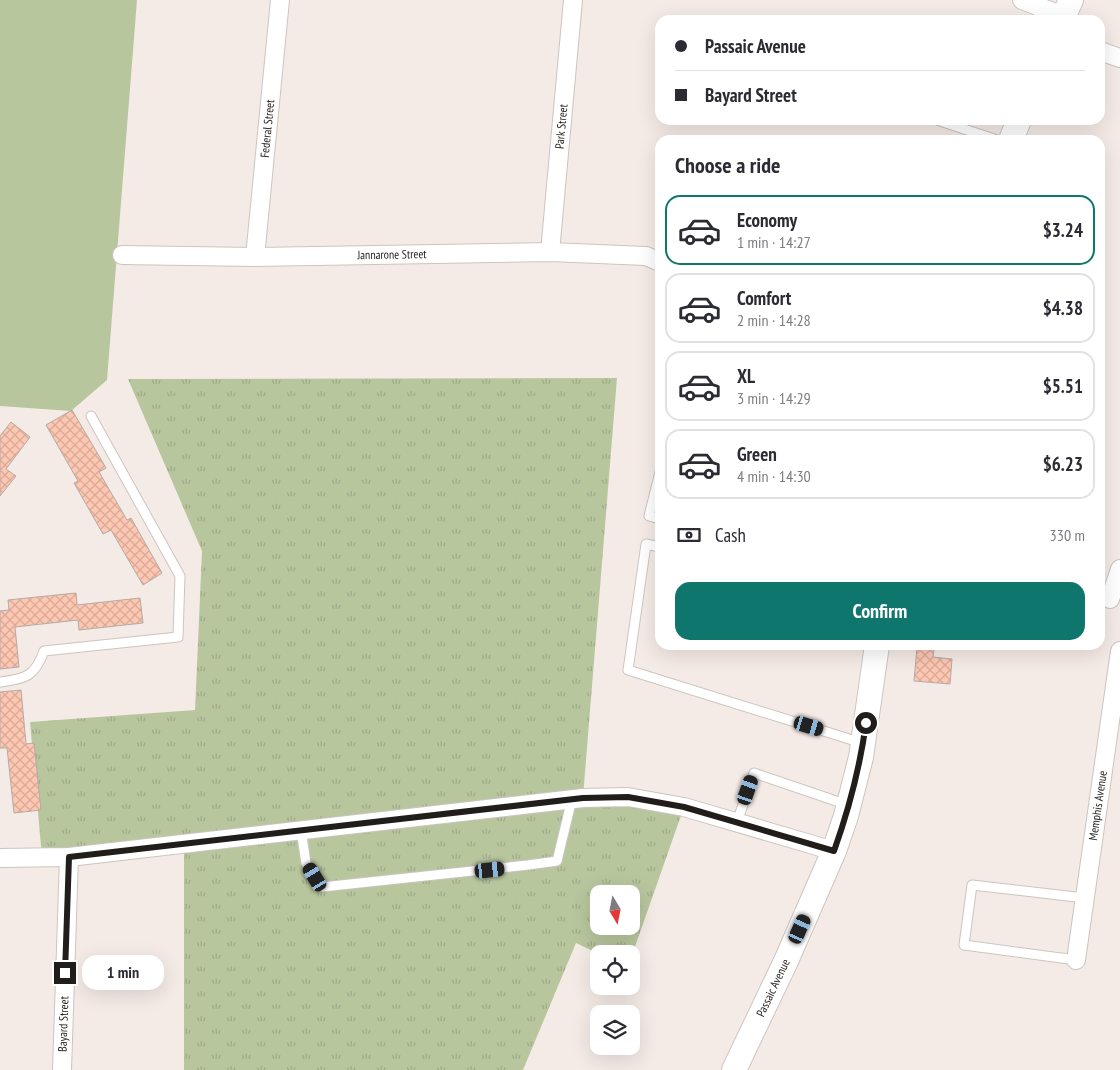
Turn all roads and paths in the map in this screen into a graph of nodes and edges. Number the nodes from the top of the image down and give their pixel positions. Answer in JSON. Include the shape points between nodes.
{"nodes":[{"id":1,"x":280,"y":0,"type":"edge"},
{"id":2,"x":573,"y":0,"type":"edge"},
{"id":3,"x":1022,"y":0,"type":"edge"},
{"id":4,"x":1065,"y":12,"type":"edge"},
{"id":5,"x":1105,"y":53,"type":"edge"},
{"id":6,"x":1120,"y":58,"type":"edge"},
{"id":7,"x":952,"y":125,"type":"edge"},
{"id":8,"x":982,"y":135,"type":"edge"},
{"id":9,"x":550,"y":252,"type":"junction"},
{"id":10,"x":122,"y":255,"type":"dead end"},
{"id":11,"x":255,"y":257,"type":"junction"},
{"id":12,"x":655,"y":260,"type":"edge"},
{"id":13,"x":91,"y":416,"type":"dead end"},
{"id":14,"x":655,"y":492,"type":"edge"},
{"id":15,"x":655,"y":518,"type":"edge"},
{"id":16,"x":655,"y":546,"type":"edge"},
{"id":17,"x":1120,"y":569,"type":"edge"},
{"id":18,"x":1110,"y":599,"type":"edge"},
{"id":19,"x":876,"y":650,"type":"edge"},
{"id":20,"x":1120,"y":651,"type":"edge"},
{"id":21,"x":0,"y":682,"type":"edge"},
{"id":22,"x":863,"y":743,"type":"junction"},
{"id":23,"x":572,"y":799,"type":"junction"},
{"id":24,"x":849,"y":805,"type":"junction"},
{"id":25,"x":737,"y":822,"type":"junction"},
{"id":26,"x":301,"y":830,"type":"junction"},
{"id":27,"x":834,"y":851,"type":"junction"},
{"id":28,"x":69,"y":857,"type":"junction"},
{"id":29,"x":0,"y":858,"type":"edge"},
{"id":30,"x":1085,"y":898,"type":"junction"},
{"id":31,"x":1076,"y":960,"type":"joint"},
{"id":32,"x":62,"y":1070,"type":"edge"},
{"id":33,"x":734,"y":1070,"type":"edge"}],
"edges":[{"from":1,"to":11,"type":"street","name":"Federal Street"},
{"from":2,"to":9,"type":"street","name":"Park Street"},
{"from":3,"to":4,"type":"street"},
{"from":5,"to":6,"type":"street"},
{"from":7,"to":8,"type":"lane"},
{"from":9,"to":11,"type":"street","name":"Jannarone Street"},
{"from":9,"to":12,"type":"street","name":"Jannarone Street","via":[[646,256]]},
{"from":10,"to":11,"type":"street","name":"Jannarone Street"},
{"from":13,"to":21,"type":"lane","via":[[180,576],[178,637],[44,651],[39,665],[29,676]]},
{"from":14,"to":15,"type":"lane","via":[[649,516]]},
{"from":16,"to":22,"type":"lane","via":[[646,544],[628,670]]},
{"from":17,"to":18,"type":"street"},
{"from":19,"to":22,"type":"street","name":"Passaic Avenue"},
{"from":20,"to":30,"type":"street","name":"Memphis Avenue"},
{"from":22,"to":24,"type":"street","name":"Passaic Avenue"},
{"from":23,"to":25,"type":"street","via":[[628,797],[684,807]]},
{"from":23,"to":26,"type":"street"},
{"from":23,"to":26,"type":"lane","via":[[557,861],[518,866],[322,887],[306,863]]},
{"from":24,"to":25,"type":"lane","via":[[754,773]]},
{"from":24,"to":27,"type":"street","name":"Passaic Avenue"},
{"from":25,"to":27,"type":"street"},
{"from":26,"to":28,"type":"street"},
{"from":27,"to":33,"type":"street","name":"Passaic Avenue"},
{"from":28,"to":29,"type":"street"},
{"from":28,"to":32,"type":"street","name":"Bayard Street"},
{"from":30,"to":31,"type":"street","name":"Memphis Avenue"},
{"from":30,"to":31,"type":"lane","via":[[972,885],[964,945]]}]}
